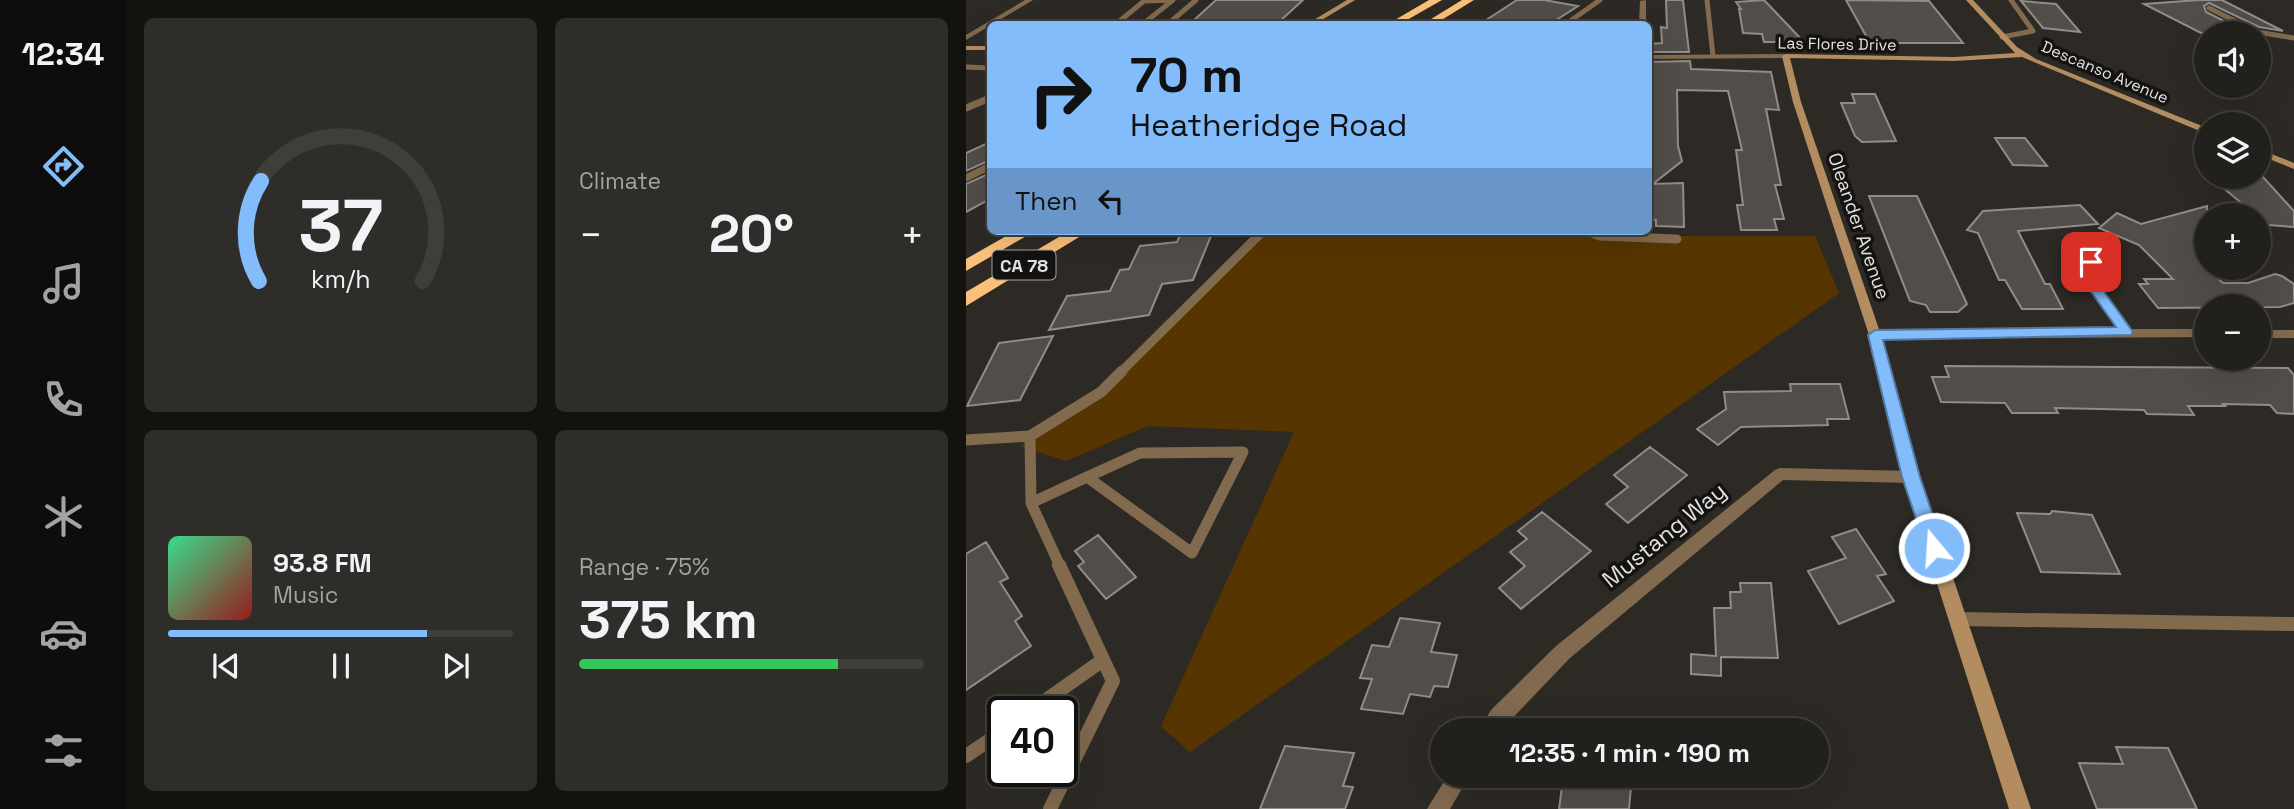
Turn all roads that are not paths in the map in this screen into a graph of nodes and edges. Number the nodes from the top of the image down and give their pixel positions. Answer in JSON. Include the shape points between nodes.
{"nodes":[{"id":1,"x":1030,"y":0,"type":"edge"},
{"id":2,"x":1196,"y":0,"type":"edge"},
{"id":3,"x":1352,"y":0,"type":"edge"},
{"id":4,"x":1422,"y":0,"type":"edge"},
{"id":5,"x":1437,"y":0,"type":"edge"},
{"id":6,"x":1469,"y":0,"type":"edge"},
{"id":7,"x":1600,"y":0,"type":"edge"},
{"id":8,"x":1707,"y":0,"type":"edge"},
{"id":9,"x":1969,"y":0,"type":"edge"},
{"id":10,"x":2011,"y":0,"type":"edge"},
{"id":11,"x":1643,"y":1,"type":"edge"},
{"id":12,"x":2209,"y":8,"type":"dead end"},
{"id":13,"x":995,"y":21,"type":"edge"},
{"id":14,"x":1120,"y":21,"type":"edge"},
{"id":15,"x":1147,"y":21,"type":"edge"},
{"id":16,"x":1172,"y":21,"type":"edge"},
{"id":17,"x":1316,"y":21,"type":"edge"},
{"id":18,"x":1389,"y":21,"type":"edge"},
{"id":19,"x":1398,"y":21,"type":"edge"},
{"id":20,"x":1433,"y":21,"type":"edge"},
{"id":21,"x":1570,"y":21,"type":"edge"},
{"id":22,"x":1642,"y":21,"type":"edge"},
{"id":23,"x":987,"y":26,"type":"edge"},
{"id":24,"x":2002,"y":37,"type":"junction"},
{"id":25,"x":966,"y":38,"type":"edge"},
{"id":26,"x":2294,"y":38,"type":"edge"},
{"id":27,"x":966,"y":48,"type":"edge"},
{"id":28,"x":987,"y":48,"type":"edge"},
{"id":29,"x":2025,"y":55,"type":"junction"},
{"id":30,"x":1713,"y":56,"type":"junction"},
{"id":31,"x":1652,"y":57,"type":"edge"},
{"id":32,"x":1786,"y":57,"type":"junction"},
{"id":33,"x":966,"y":67,"type":"edge"},
{"id":34,"x":987,"y":68,"type":"edge"},
{"id":35,"x":987,"y":99,"type":"edge"},
{"id":36,"x":966,"y":108,"type":"edge"},
{"id":37,"x":2194,"y":126,"type":"edge"},
{"id":38,"x":2271,"y":157,"type":"edge"},
{"id":39,"x":2294,"y":166,"type":"edge"},
{"id":40,"x":987,"y":168,"type":"edge"},
{"id":41,"x":966,"y":178,"type":"edge"},
{"id":42,"x":1020,"y":235,"type":"edge"},
{"id":43,"x":1074,"y":235,"type":"edge"},
{"id":44,"x":1259,"y":235,"type":"edge"},
{"id":45,"x":1597,"y":235,"type":"edge"},
{"id":46,"x":1677,"y":239,"type":"dead end"},
{"id":47,"x":2091,"y":262,"type":"dead end"},
{"id":48,"x":966,"y":266,"type":"edge"},
{"id":49,"x":966,"y":300,"type":"edge"},
{"id":50,"x":2126,"y":332,"type":"junction"},
{"id":51,"x":2194,"y":333,"type":"edge"},
{"id":52,"x":2271,"y":334,"type":"edge"},
{"id":53,"x":2294,"y":334,"type":"edge"},
{"id":54,"x":1875,"y":335,"type":"junction"},
{"id":55,"x":1030,"y":436,"type":"junction"},
{"id":56,"x":966,"y":440,"type":"edge"},
{"id":57,"x":1087,"y":477,"type":"junction"},
{"id":58,"x":1911,"y":477,"type":"junction"},
{"id":59,"x":1031,"y":503,"type":"junction"},
{"id":60,"x":1957,"y":619,"type":"junction"},
{"id":61,"x":2294,"y":624,"type":"edge"},
{"id":62,"x":1103,"y":660,"type":"junction"},
{"id":63,"x":1052,"y":696,"type":"edge"},
{"id":64,"x":1497,"y":718,"type":"edge"},
{"id":65,"x":987,"y":741,"type":"edge"},
{"id":66,"x":966,"y":756,"type":"edge"},
{"id":67,"x":1452,"y":788,"type":"edge"},
{"id":68,"x":1050,"y":809,"type":"edge"},
{"id":69,"x":1438,"y":809,"type":"edge"},
{"id":70,"x":2021,"y":809,"type":"edge"}],
"edges":[{"from":1,"to":13,"type":"street"},
{"from":2,"to":16,"type":"lane"},
{"from":3,"to":17,"type":"street"},
{"from":4,"to":18,"type":"highway"},
{"from":5,"to":19,"type":"highway"},
{"from":6,"to":20,"type":"highway"},
{"from":7,"to":21,"type":"lane"},
{"from":8,"to":30,"type":"lane"},
{"from":9,"to":24,"type":"street","name":"Descanso Avenue"},
{"from":10,"to":24,"type":"lane","via":[[2033,31]]},
{"from":11,"to":22,"type":"street"},
{"from":12,"to":26,"type":"lane","via":[[2257,32]]},
{"from":14,"to":15,"type":"lane","via":[[1144,1],[1173,0]]},
{"from":23,"to":25,"type":"street"},
{"from":24,"to":29,"type":"street","name":"Descanso Avenue"},
{"from":27,"to":28,"type":"street"},
{"from":29,"to":32,"type":"street","name":"Las Flores Drive"},
{"from":29,"to":37,"type":"street","name":"Descanso Avenue","via":[[2049,69]]},
{"from":30,"to":31,"type":"street","name":"Las Flores Drive"},
{"from":30,"to":32,"type":"street","name":"Las Flores Drive"},
{"from":32,"to":54,"type":"street","name":"Oleander Avenue"},
{"from":33,"to":34,"type":"lane"},
{"from":35,"to":36,"type":"lane"},
{"from":38,"to":39,"type":"street"},
{"from":40,"to":41,"type":"lane"},
{"from":42,"to":48,"type":"highway","number":"CA 78"},
{"from":43,"to":49,"type":"highway","number":"CA 78"},
{"from":44,"to":55,"type":"lane","via":[[1101,392]]},
{"from":45,"to":46,"type":"lane"},
{"from":47,"to":50,"type":"street","via":[[2089,279]]},
{"from":50,"to":51,"type":"street"},
{"from":50,"to":54,"type":"street"},
{"from":52,"to":53,"type":"street"},
{"from":54,"to":58,"type":"street","name":"Oleander Avenue"},
{"from":55,"to":56,"type":"lane"},
{"from":55,"to":59,"type":"lane"},
{"from":57,"to":57,"type":"lane","via":[[1140,453],[1243,452],[1192,553]]},
{"from":57,"to":59,"type":"lane"},
{"from":58,"to":60,"type":"street","name":"Oleander Avenue"},
{"from":58,"to":64,"type":"street","name":"Mustang Way","via":[[1780,474],[1563,652]]},
{"from":59,"to":62,"type":"lane"},
{"from":60,"to":61,"type":"lane"},
{"from":60,"to":70,"type":"street","name":"Oleander Avenue"},
{"from":62,"to":63,"type":"lane"},
{"from":62,"to":68,"type":"lane","via":[[1113,681]]},
{"from":65,"to":66,"type":"lane"},
{"from":67,"to":69,"type":"street"}]}
